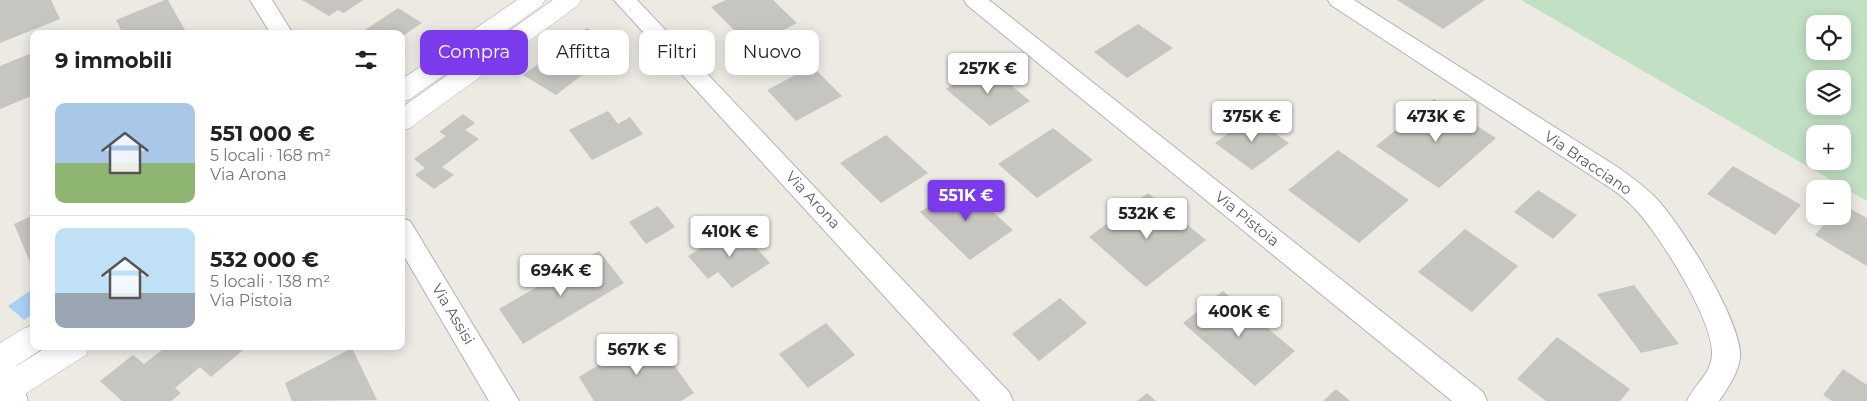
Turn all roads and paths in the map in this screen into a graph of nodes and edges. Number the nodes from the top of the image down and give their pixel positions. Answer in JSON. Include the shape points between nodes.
{"nodes":[{"id":1,"x":261,"y":0,"type":"edge"},
{"id":2,"x":533,"y":0,"type":"edge"},
{"id":3,"x":569,"y":0,"type":"edge"},
{"id":4,"x":625,"y":0,"type":"edge"},
{"id":5,"x":975,"y":0,"type":"edge"},
{"id":6,"x":1339,"y":0,"type":"edge"},
{"id":7,"x":280,"y":30,"type":"edge"},
{"id":8,"x":405,"y":90,"type":"edge"},
{"id":9,"x":405,"y":118,"type":"edge"},
{"id":10,"x":405,"y":235,"type":"edge"},
{"id":11,"x":30,"y":340,"type":"edge"},
{"id":12,"x":69,"y":350,"type":"edge"},
{"id":13,"x":0,"y":357,"type":"edge"},
{"id":14,"x":8,"y":394,"type":"edge"},
{"id":15,"x":505,"y":401,"type":"edge"},
{"id":16,"x":1000,"y":401,"type":"edge"},
{"id":17,"x":1473,"y":401,"type":"edge"},
{"id":18,"x":1701,"y":401,"type":"edge"}],
"edges":[{"from":1,"to":7,"type":"street"},
{"from":2,"to":8,"type":"street"},
{"from":3,"to":9,"type":"street"},
{"from":4,"to":16,"type":"street","name":"Via Arona"},
{"from":5,"to":17,"type":"street","name":"Via Pistoia"},
{"from":6,"to":18,"type":"street","name":"Via Bracciano","via":[[1610,175],[1645,203],[1671,238],[1715,314],[1724,336],[1726,354],[1721,374]]},
{"from":10,"to":15,"type":"street","name":"Via Assisi"},
{"from":11,"to":13,"type":"street"},
{"from":12,"to":14,"type":"street"},
{"from":13,"to":14,"type":"street"}]}
